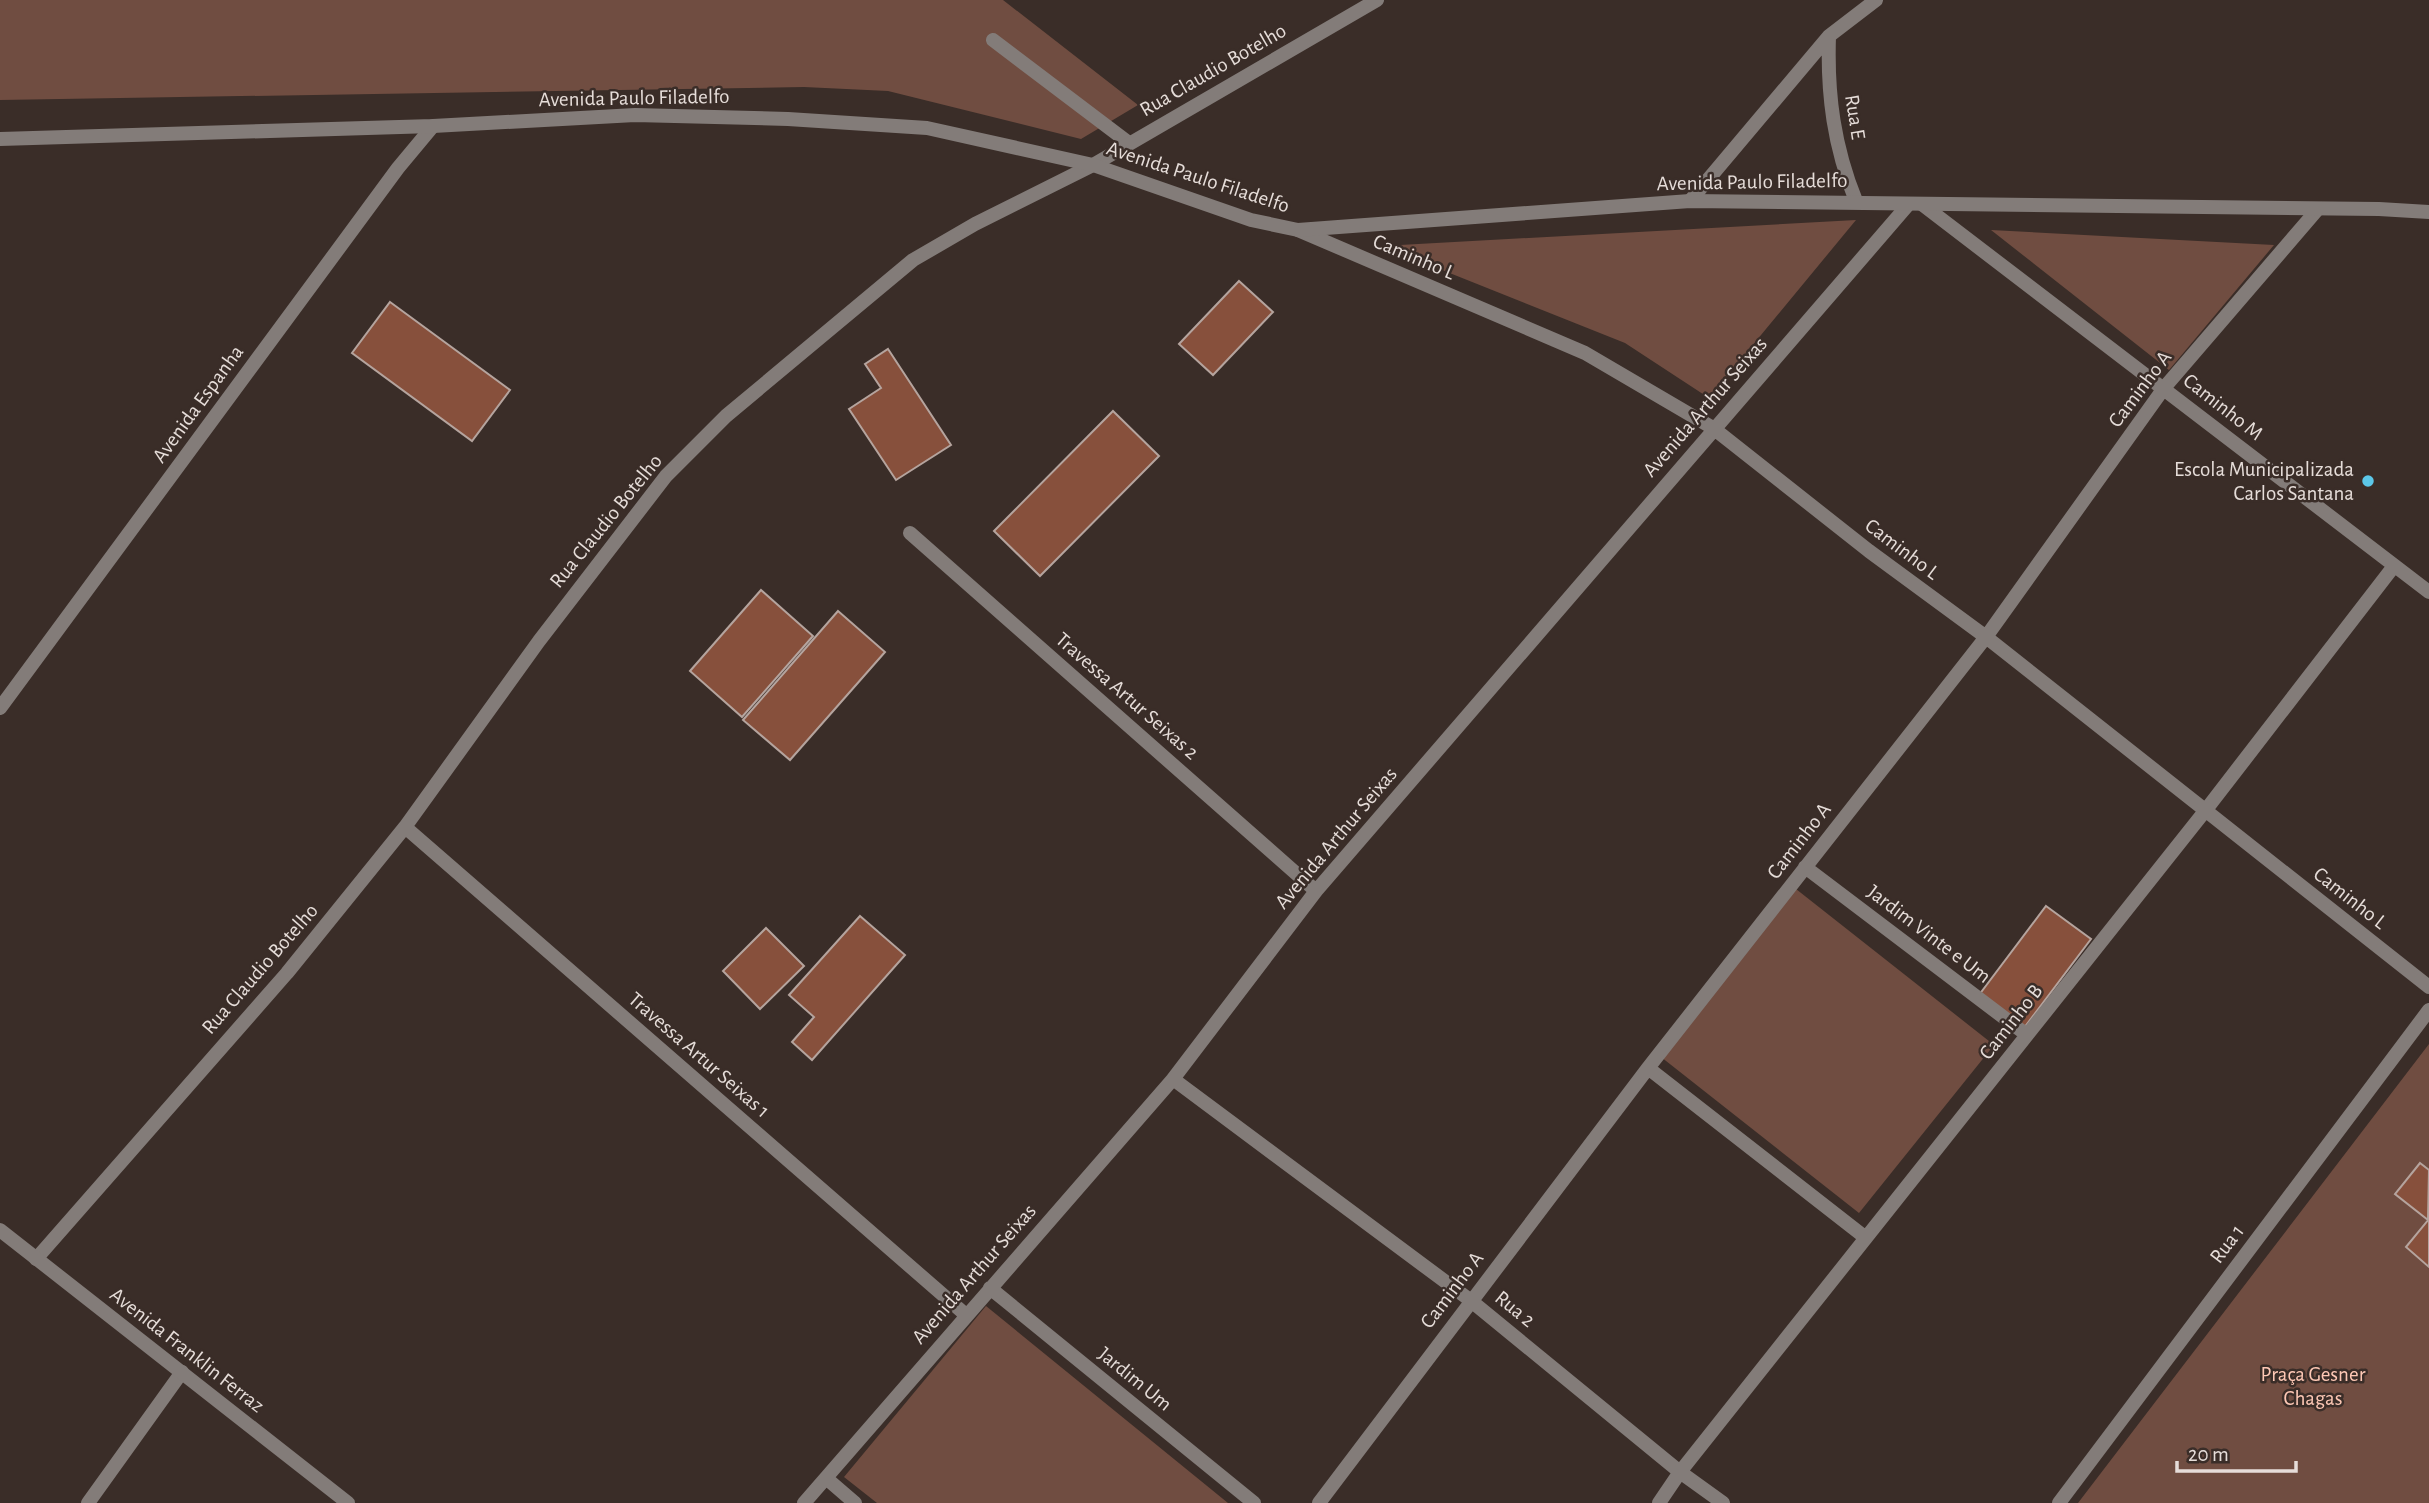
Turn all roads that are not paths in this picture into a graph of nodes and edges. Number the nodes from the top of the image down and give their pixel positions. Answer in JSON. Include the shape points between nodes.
{"nodes":[{"id":1,"x":1377,"y":0,"type":"edge"},
{"id":2,"x":1876,"y":0,"type":"edge"},
{"id":3,"x":1829,"y":36,"type":"junction"},
{"id":4,"x":993,"y":40,"type":"dead end"},
{"id":5,"x":433,"y":126,"type":"junction"},
{"id":6,"x":0,"y":139,"type":"edge"},
{"id":7,"x":1129,"y":143,"type":"junction"},
{"id":8,"x":1093,"y":165,"type":"junction"},
{"id":9,"x":1690,"y":201,"type":"junction"},
{"id":10,"x":1856,"y":201,"type":"junction"},
{"id":11,"x":1923,"y":205,"type":"junction"},
{"id":12,"x":1908,"y":206,"type":"junction"},
{"id":13,"x":2317,"y":210,"type":"junction"},
{"id":14,"x":2429,"y":212,"type":"edge"},
{"id":15,"x":1298,"y":230,"type":"junction"},
{"id":16,"x":2164,"y":387,"type":"junction"},
{"id":17,"x":1713,"y":428,"type":"junction"},
{"id":18,"x":910,"y":533,"type":"dead end"},
{"id":19,"x":2394,"y":566,"type":"junction"},
{"id":20,"x":2429,"y":592,"type":"edge"},
{"id":21,"x":1986,"y":637,"type":"junction"},
{"id":22,"x":0,"y":708,"type":"edge"},
{"id":23,"x":2205,"y":811,"type":"junction"},
{"id":24,"x":405,"y":827,"type":"junction"},
{"id":25,"x":1805,"y":867,"type":"junction"},
{"id":26,"x":1316,"y":891,"type":"junction"},
{"id":27,"x":2429,"y":986,"type":"edge"},
{"id":28,"x":2429,"y":1010,"type":"edge"},
{"id":29,"x":2027,"y":1035,"type":"junction"},
{"id":30,"x":1648,"y":1068,"type":"junction"},
{"id":31,"x":1173,"y":1079,"type":"junction"},
{"id":32,"x":0,"y":1230,"type":"edge"},
{"id":33,"x":1866,"y":1238,"type":"junction"},
{"id":34,"x":36,"y":1259,"type":"junction"},
{"id":35,"x":990,"y":1288,"type":"junction"},
{"id":36,"x":1470,"y":1300,"type":"junction"},
{"id":37,"x":966,"y":1315,"type":"junction"},
{"id":38,"x":182,"y":1373,"type":"junction"},
{"id":39,"x":1680,"y":1472,"type":"junction"},
{"id":40,"x":826,"y":1479,"type":"junction"},
{"id":41,"x":88,"y":1503,"type":"edge"},
{"id":42,"x":348,"y":1503,"type":"edge"},
{"id":43,"x":804,"y":1503,"type":"edge"},
{"id":44,"x":855,"y":1503,"type":"edge"},
{"id":45,"x":1254,"y":1503,"type":"edge"},
{"id":46,"x":1319,"y":1503,"type":"edge"},
{"id":47,"x":1659,"y":1503,"type":"edge"},
{"id":48,"x":1723,"y":1503,"type":"edge"},
{"id":49,"x":2059,"y":1503,"type":"edge"}],
"edges":[{"from":1,"to":7,"type":"street","name":"Rua Claudio Botelho"},
{"from":2,"to":3,"type":"street"},
{"from":3,"to":9,"type":"street"},
{"from":3,"to":10,"type":"street","name":"Rua E","via":[[1829,96],[1836,141]]},
{"from":4,"to":7,"type":"street","name":"Avenida Paulo Filadelfo"},
{"from":5,"to":6,"type":"street","name":"Avenida Paulo Filadelfo"},
{"from":5,"to":8,"type":"street","name":"Avenida Paulo Filadelfo","via":[[635,115],[788,119],[927,128]]},
{"from":5,"to":22,"type":"street","name":"Avenida Espanha"},
{"from":7,"to":8,"type":"street","name":"Rua Claudio Botelho"},
{"from":8,"to":15,"type":"street","name":"Avenida Paulo Filadelfo","via":[[1251,220]]},
{"from":8,"to":24,"type":"street","name":"Rua Claudio Botelho","via":[[913,260],[726,416],[657,487],[538,641]]},
{"from":9,"to":10,"type":"street","name":"Avenida Paulo Filadelfo"},
{"from":9,"to":15,"type":"street","name":"Avenida Paulo Filadelfo"},
{"from":10,"to":12,"type":"street","name":"Avenida Paulo Filadelfo"},
{"from":11,"to":12,"type":"street","name":"Avenida Paulo Filadelfo"},
{"from":11,"to":13,"type":"street","name":"Avenida Paulo Filadelfo"},
{"from":11,"to":16,"type":"street","name":"Caminho M"},
{"from":12,"to":17,"type":"street","name":"Avenida Arthur Seixas"},
{"from":13,"to":14,"type":"street","name":"Avenida Paulo Filadelfo"},
{"from":13,"to":16,"type":"street","name":"Caminho A"},
{"from":15,"to":17,"type":"street","name":"Caminho L","via":[[1585,354]]},
{"from":16,"to":19,"type":"street","name":"Caminho M"},
{"from":16,"to":21,"type":"street","name":"Caminho A"},
{"from":17,"to":21,"type":"street","name":"Caminho L"},
{"from":17,"to":26,"type":"street","name":"Avenida Arthur Seixas"},
{"from":18,"to":26,"type":"street","name":"Travessa Artur Seixas 2"},
{"from":19,"to":20,"type":"street","name":"Caminho M"},
{"from":19,"to":23,"type":"street","name":"Caminho B"},
{"from":21,"to":23,"type":"street","name":"Caminho L"},
{"from":21,"to":25,"type":"street","name":"Caminho A"},
{"from":23,"to":27,"type":"street","name":"Caminho L"},
{"from":23,"to":29,"type":"street","name":"Caminho B"},
{"from":24,"to":34,"type":"street","name":"Rua Claudio Botelho","via":[[287,973]]},
{"from":24,"to":37,"type":"street","name":"Travessa Artur Seixas 1"},
{"from":25,"to":29,"type":"street","name":"Jardim Vinte e Um"},
{"from":25,"to":30,"type":"street","name":"Caminho A"},
{"from":26,"to":31,"type":"street","name":"Avenida Arthur Seixas"},
{"from":28,"to":49,"type":"street","name":"Rua 1"},
{"from":29,"to":33,"type":"street","name":"Caminho B"},
{"from":30,"to":33,"type":"street"},
{"from":30,"to":36,"type":"street","name":"Caminho A"},
{"from":31,"to":35,"type":"street","name":"Avenida Arthur Seixas"},
{"from":31,"to":36,"type":"street","name":"Rua 2"},
{"from":32,"to":34,"type":"street","name":"Avenida Franklin Ferraz"},
{"from":33,"to":39,"type":"street","name":"Caminho B"},
{"from":34,"to":38,"type":"street","name":"Avenida Franklin Ferraz"},
{"from":35,"to":37,"type":"street","name":"Avenida Arthur Seixas"},
{"from":35,"to":45,"type":"street","name":"Jardim Um"},
{"from":36,"to":39,"type":"street","name":"Rua 2"},
{"from":36,"to":46,"type":"street","name":"Caminho A"},
{"from":37,"to":40,"type":"street","name":"Avenida Arthur Seixas"},
{"from":38,"to":41,"type":"street"},
{"from":38,"to":42,"type":"street","name":"Avenida Franklin Ferraz"},
{"from":39,"to":47,"type":"street","name":"Caminho B"},
{"from":39,"to":48,"type":"street","name":"Rua 2"},
{"from":40,"to":43,"type":"street","name":"Avenida Arthur Seixas"},
{"from":40,"to":44,"type":"street"}]}
